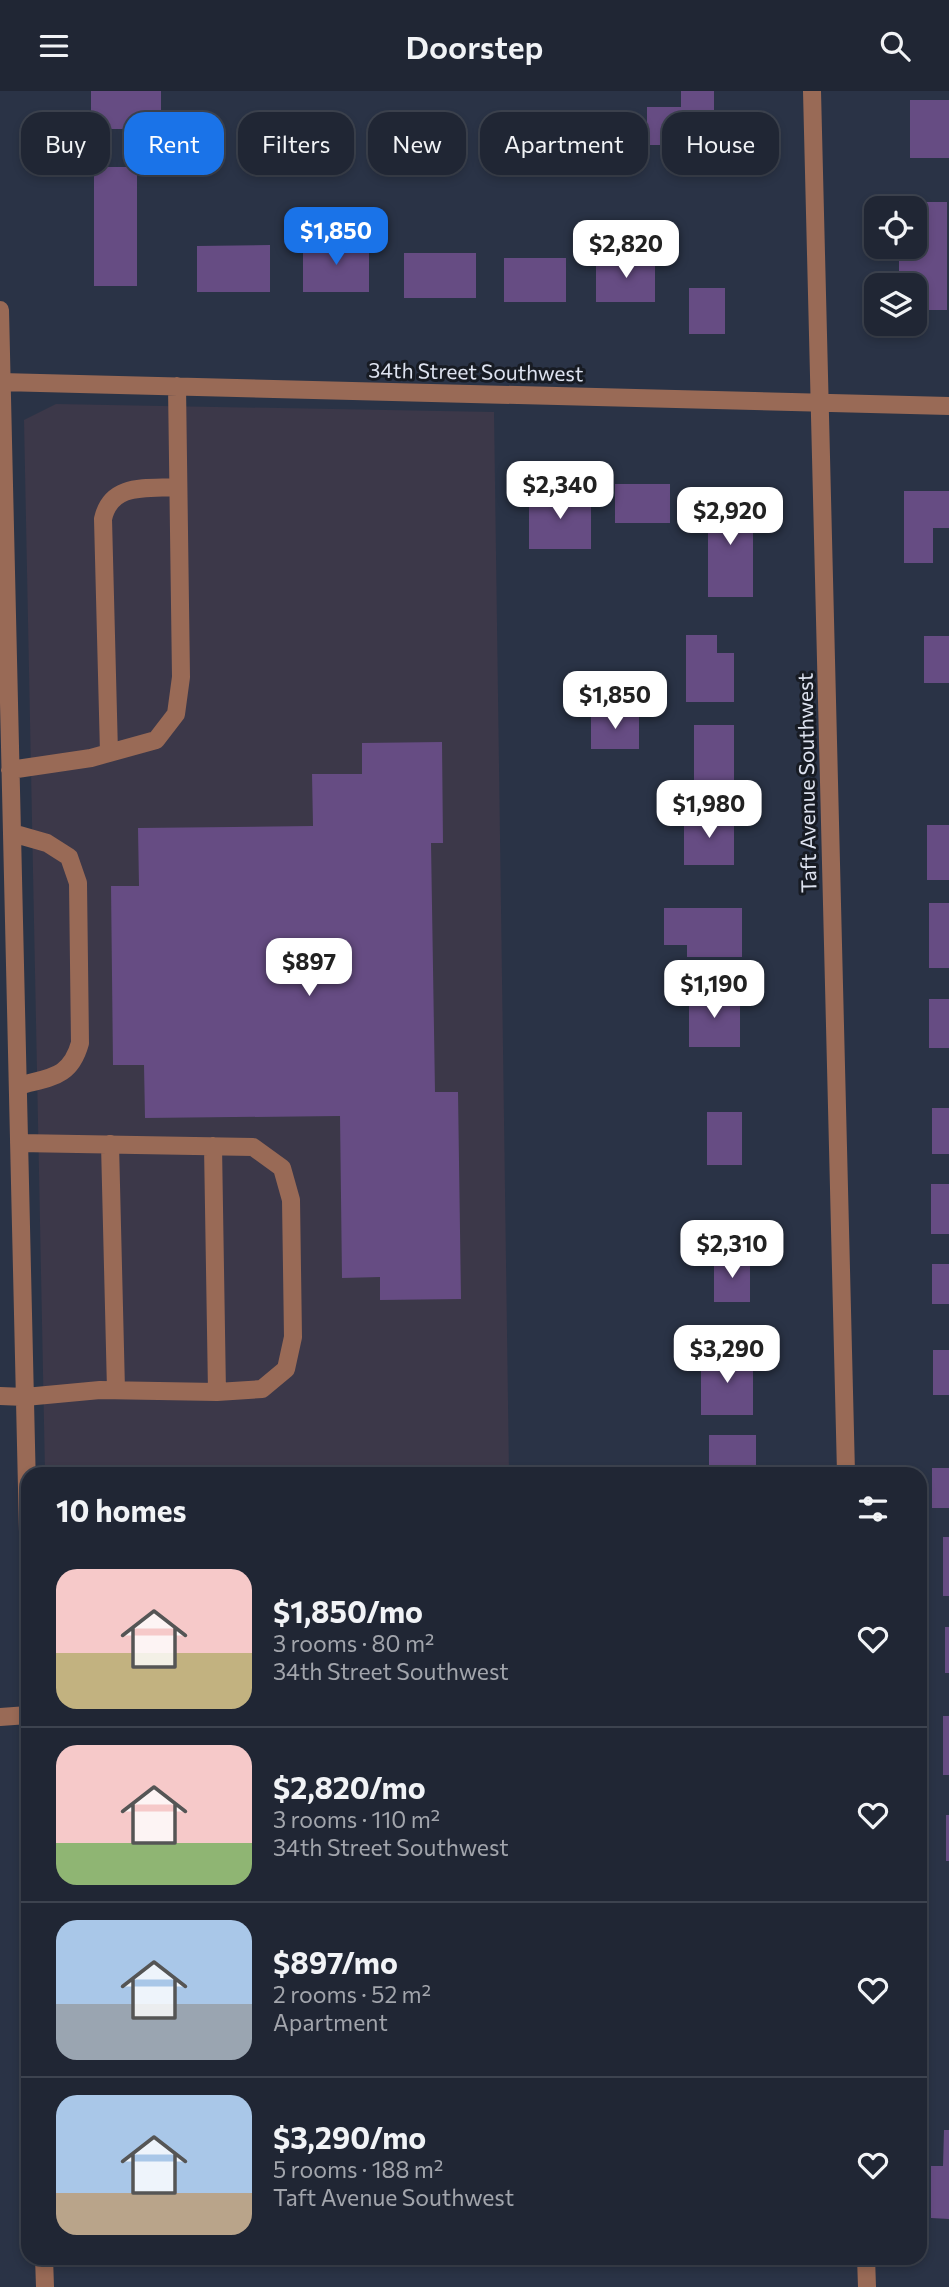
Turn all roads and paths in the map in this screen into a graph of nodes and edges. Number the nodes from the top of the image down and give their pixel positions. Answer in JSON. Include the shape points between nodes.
{"nodes":[{"id":1,"x":812,"y":91,"type":"edge"},
{"id":2,"x":0,"y":310,"type":"edge"},
{"id":3,"x":1,"y":382,"type":"edge"},
{"id":4,"x":177,"y":386,"type":"junction"},
{"id":5,"x":819,"y":403,"type":"junction"},
{"id":6,"x":949,"y":406,"type":"edge"},
{"id":7,"x":178,"y":487,"type":"junction"},
{"id":8,"x":109,"y":753,"type":"junction"},
{"id":9,"x":10,"y":770,"type":"junction"},
{"id":10,"x":12,"y":833,"type":"junction"},
{"id":11,"x":18,"y":1086,"type":"junction"},
{"id":12,"x":19,"y":1143,"type":"junction"},
{"id":13,"x":110,"y":1145,"type":"junction"},
{"id":14,"x":213,"y":1146,"type":"junction"},
{"id":15,"x":116,"y":1390,"type":"junction"},
{"id":16,"x":216,"y":1392,"type":"junction"},
{"id":17,"x":0,"y":1396,"type":"edge"},
{"id":18,"x":25,"y":1397,"type":"junction"},
{"id":19,"x":27,"y":1467,"type":"edge"},
{"id":20,"x":846,"y":1467,"type":"edge"},
{"id":21,"x":21,"y":1716,"type":"edge"},
{"id":22,"x":0,"y":1717,"type":"edge"},
{"id":23,"x":44,"y":2265,"type":"edge"},
{"id":24,"x":866,"y":2265,"type":"edge"},
{"id":25,"x":45,"y":2287,"type":"edge"},
{"id":26,"x":867,"y":2287,"type":"edge"}],
"edges":[{"from":1,"to":5,"type":"street","name":"Taft Avenue Southwest"},
{"from":2,"to":3,"type":"street"},
{"from":3,"to":4,"type":"street","name":"34th Street Southwest"},
{"from":3,"to":9,"type":"street"},
{"from":4,"to":5,"type":"street","name":"34th Street Southwest"},
{"from":4,"to":7,"type":"street"},
{"from":5,"to":6,"type":"street","name":"34th Street Southwest"},
{"from":5,"to":20,"type":"street","name":"Taft Avenue Southwest"},
{"from":7,"to":8,"type":"street","via":[[181,677],[176,714],[156,740]]},
{"from":7,"to":8,"type":"street","via":[[124,491],[111,500],[103,519]]},
{"from":8,"to":9,"type":"street"},
{"from":9,"to":10,"type":"street"},
{"from":10,"to":11,"type":"street"},
{"from":10,"to":11,"type":"street","via":[[47,843],[69,857],[78,883],[80,1043],[75,1059],[62,1073]]},
{"from":11,"to":12,"type":"street"},
{"from":12,"to":13,"type":"street"},
{"from":12,"to":18,"type":"street"},
{"from":13,"to":14,"type":"street"},
{"from":13,"to":15,"type":"street"},
{"from":14,"to":16,"type":"street"},
{"from":14,"to":16,"type":"street","via":[[253,1147],[282,1168],[291,1200],[293,1337],[286,1369],[262,1389]]},
{"from":15,"to":16,"type":"street"},
{"from":15,"to":18,"type":"street"},
{"from":17,"to":18,"type":"street"},
{"from":18,"to":19,"type":"street"},
{"from":21,"to":22,"type":"street"},
{"from":23,"to":25,"type":"street"},
{"from":24,"to":26,"type":"street"}]}
